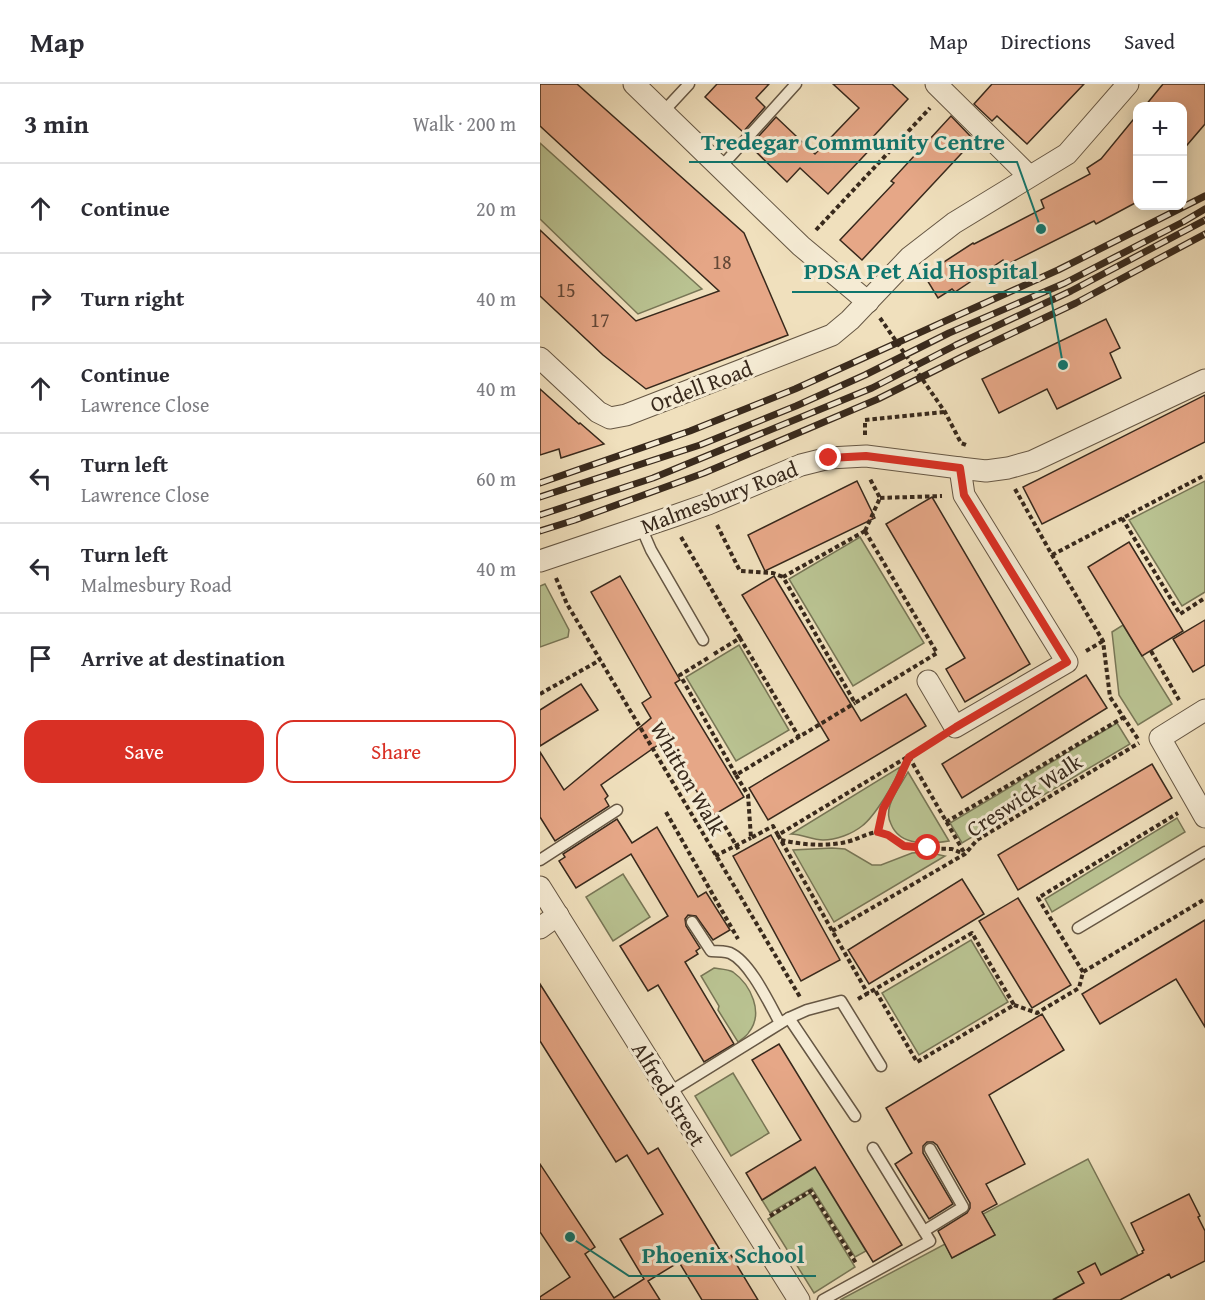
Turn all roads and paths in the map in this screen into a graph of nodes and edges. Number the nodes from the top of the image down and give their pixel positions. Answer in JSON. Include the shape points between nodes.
{"nodes":[{"id":1,"x":634,"y":84,"type":"edge"},
{"id":2,"x":689,"y":84,"type":"edge"},
{"id":3,"x":796,"y":84,"type":"edge"},
{"id":4,"x":1128,"y":84,"type":"edge"},
{"id":5,"x":940,"y":88,"type":"edge"},
{"id":6,"x":663,"y":112,"type":"junction"},
{"id":7,"x":720,"y":168,"type":"junction"},
{"id":8,"x":1029,"y":176,"type":"junction"},
{"id":9,"x":801,"y":246,"type":"junction"},
{"id":10,"x":874,"y":310,"type":"junction"},
{"id":11,"x":540,"y":358,"type":"edge"},
{"id":12,"x":1205,"y":380,"type":"edge"},
{"id":13,"x":945,"y":412,"type":"junction"},
{"id":14,"x":972,"y":447,"type":"dead end"},
{"id":15,"x":862,"y":456,"type":"junction"},
{"id":16,"x":960,"y":468,"type":"junction"},
{"id":17,"x":1205,"y":475,"type":"edge"},
{"id":18,"x":1015,"y":489,"type":"dead end"},
{"id":19,"x":964,"y":495,"type":"junction"},
{"id":20,"x":880,"y":498,"type":"junction"},
{"id":21,"x":708,"y":504,"type":"junction"},
{"id":22,"x":674,"y":516,"type":"junction"},
{"id":23,"x":1122,"y":518,"type":"junction"},
{"id":24,"x":641,"y":527,"type":"junction"},
{"id":25,"x":865,"y":531,"type":"junction"},
{"id":26,"x":1052,"y":555,"type":"junction"},
{"id":27,"x":544,"y":559,"type":"edge"},
{"id":28,"x":783,"y":577,"type":"junction"},
{"id":29,"x":1205,"y":598,"type":"edge"},
{"id":30,"x":740,"y":638,"type":"junction"},
{"id":31,"x":703,"y":640,"type":"dead end"},
{"id":32,"x":1151,"y":651,"type":"dead end"},
{"id":33,"x":600,"y":660,"type":"junction"},
{"id":34,"x":928,"y":681,"type":"dead end"},
{"id":35,"x":540,"y":694,"type":"edge"},
{"id":36,"x":855,"y":703,"type":"junction"},
{"id":37,"x":1198,"y":715,"type":"edge"},
{"id":38,"x":1124,"y":717,"type":"junction"},
{"id":39,"x":956,"y":727,"type":"junction"},
{"id":40,"x":799,"y":737,"type":"junction"},
{"id":41,"x":1150,"y":740,"type":"junction"},
{"id":42,"x":909,"y":757,"type":"junction"},
{"id":43,"x":736,"y":775,"type":"junction"},
{"id":44,"x":1201,"y":809,"type":"edge"},
{"id":45,"x":617,"y":810,"type":"dead end"},
{"id":46,"x":666,"y":812,"type":"dead end"},
{"id":47,"x":717,"y":813,"type":"dead end"},
{"id":48,"x":946,"y":822,"type":"junction"},
{"id":49,"x":878,"y":832,"type":"junction"},
{"id":50,"x":780,"y":837,"type":"junction"},
{"id":51,"x":751,"y":838,"type":"junction"},
{"id":52,"x":740,"y":852,"type":"dead end"},
{"id":53,"x":1205,"y":852,"type":"edge"},
{"id":54,"x":965,"y":854,"type":"junction"},
{"id":55,"x":715,"y":856,"type":"junction"},
{"id":56,"x":540,"y":860,"type":"edge"},
{"id":57,"x":540,"y":887,"type":"edge"},
{"id":58,"x":1205,"y":899,"type":"edge"},
{"id":59,"x":558,"y":915,"type":"junction"},
{"id":60,"x":692,"y":922,"type":"dead end"},
{"id":61,"x":540,"y":928,"type":"edge"},
{"id":62,"x":1078,"y":928,"type":"dead end"},
{"id":63,"x":832,"y":931,"type":"junction"},
{"id":64,"x":728,"y":952,"type":"junction"},
{"id":65,"x":1083,"y":972,"type":"junction"},
{"id":66,"x":875,"y":990,"type":"junction"},
{"id":67,"x":868,"y":994,"type":"junction"},
{"id":68,"x":1014,"y":1005,"type":"junction"},
{"id":69,"x":845,"y":1008,"type":"junction"},
{"id":70,"x":807,"y":1010,"type":"junction"},
{"id":71,"x":785,"y":1020,"type":"junction"},
{"id":72,"x":881,"y":1066,"type":"dead end"},
{"id":73,"x":668,"y":1093,"type":"junction"},
{"id":74,"x":855,"y":1116,"type":"dead end"},
{"id":75,"x":873,"y":1148,"type":"dead end"},
{"id":76,"x":930,"y":1149,"type":"dead end"},
{"id":77,"x":765,"y":1220,"type":"dead end"},
{"id":78,"x":924,"y":1231,"type":"junction"},
{"id":79,"x":859,"y":1268,"type":"dead end"},
{"id":80,"x":799,"y":1300,"type":"edge"},
{"id":81,"x":823,"y":1300,"type":"edge"}],
"edges":[{"from":1,"to":6,"type":"street"},
{"from":2,"to":6,"type":"lane"},
{"from":3,"to":7,"type":"lane"},
{"from":4,"to":8,"type":"street","via":[[1067,154]]},
{"from":5,"to":8,"type":"street"},
{"from":5,"to":9,"type":"path"},
{"from":6,"to":7,"type":"street"},
{"from":7,"to":9,"type":"street"},
{"from":8,"to":10,"type":"street","via":[[954,223],[910,257]]},
{"from":9,"to":10,"type":"street"},
{"from":10,"to":11,"type":"street","name":"Ordell Road","via":[[850,320],[832,335],[610,418],[598,412]]},
{"from":10,"to":13,"type":"path"},
{"from":12,"to":16,"type":"street","name":"Malmesbury Road","via":[[1033,461],[986,471]]},
{"from":13,"to":14,"type":"path","via":[[961,442]]},
{"from":13,"to":15,"type":"path","via":[[865,420]]},
{"from":15,"to":16,"type":"street","name":"Malmesbury Road"},
{"from":15,"to":20,"type":"path"},
{"from":15,"to":21,"type":"street","name":"Malmesbury Road","via":[[801,465]]},
{"from":16,"to":19,"type":"street"},
{"from":17,"to":23,"type":"path"},
{"from":18,"to":26,"type":"path"},
{"from":19,"to":20,"type":"path"},
{"from":19,"to":39,"type":"street","via":[[1067,662]]},
{"from":20,"to":25,"type":"path"},
{"from":21,"to":22,"type":"street","name":"Malmesbury Road"},
{"from":21,"to":28,"type":"path","via":[[740,571]]},
{"from":22,"to":24,"type":"street","name":"Malmesbury Road"},
{"from":22,"to":30,"type":"path","via":[[681,537]]},
{"from":23,"to":26,"type":"path"},
{"from":23,"to":29,"type":"path","via":[[1180,614]]},
{"from":24,"to":27,"type":"street","name":"Malmesbury Road"},
{"from":24,"to":31,"type":"lane"},
{"from":25,"to":28,"type":"path"},
{"from":25,"to":36,"type":"path","via":[[937,653]]},
{"from":26,"to":38,"type":"path","via":[[1103,641],[1110,697]]},
{"from":27,"to":33,"type":"path","name":"Whitton Walk"},
{"from":28,"to":36,"type":"path"},
{"from":30,"to":40,"type":"path"},
{"from":30,"to":43,"type":"path","via":[[680,675]]},
{"from":32,"to":37,"type":"path"},
{"from":33,"to":35,"type":"path"},
{"from":33,"to":55,"type":"path","name":"Whitton Walk"},
{"from":34,"to":39,"type":"street"},
{"from":36,"to":40,"type":"path"},
{"from":37,"to":41,"type":"street"},
{"from":38,"to":41,"type":"path"},
{"from":38,"to":48,"type":"path"},
{"from":39,"to":42,"type":"path"},
{"from":40,"to":43,"type":"path"},
{"from":41,"to":44,"type":"street"},
{"from":41,"to":54,"type":"path","name":"Creswick Walk","via":[[977,840]]},
{"from":42,"to":48,"type":"path"},
{"from":42,"to":49,"type":"path","via":[[883,809]]},
{"from":42,"to":50,"type":"path"},
{"from":43,"to":51,"type":"path","via":[[748,795]]},
{"from":44,"to":65,"type":"path","via":[[1038,898]]},
{"from":45,"to":56,"type":"lane"},
{"from":46,"to":64,"type":"path","via":[[738,938]]},
{"from":47,"to":52,"type":"path","bridge":true},
{"from":48,"to":54,"type":"path"},
{"from":49,"to":50,"type":"path","via":[[835,843]]},
{"from":49,"to":54,"type":"path","via":[[904,846],[952,849]]},
{"from":50,"to":51,"type":"path","via":[[772,826]]},
{"from":50,"to":63,"type":"path"},
{"from":51,"to":55,"type":"path"},
{"from":53,"to":62,"type":"lane"},
{"from":54,"to":63,"type":"path","name":"Creswick Walk"},
{"from":55,"to":70,"type":"path","name":"Whitton Walk"},
{"from":57,"to":59,"type":"street","name":"Alfred Street"},
{"from":58,"to":65,"type":"path"},
{"from":59,"to":61,"type":"street"},
{"from":59,"to":73,"type":"street","name":"Alfred Street"},
{"from":60,"to":64,"type":"lane","via":[[711,951]]},
{"from":63,"to":67,"type":"path"},
{"from":64,"to":71,"type":"lane","via":[[741,959]]},
{"from":65,"to":68,"type":"path","via":[[1079,988],[1037,1013]]},
{"from":66,"to":67,"type":"path"},
{"from":66,"to":68,"type":"path","via":[[972,933]]},
{"from":66,"to":68,"type":"path","via":[[917,1062]]},
{"from":67,"to":69,"type":"path"},
{"from":69,"to":70,"type":"lane","via":[[841,1000]]},
{"from":69,"to":72,"type":"lane"},
{"from":70,"to":71,"type":"lane"},
{"from":71,"to":73,"type":"lane"},
{"from":71,"to":74,"type":"lane"},
{"from":73,"to":80,"type":"street","name":"Alfred Street"},
{"from":75,"to":78,"type":"lane"},
{"from":76,"to":78,"type":"lane","via":[[963,1207]]},
{"from":77,"to":79,"type":"path","via":[[811,1191]]},
{"from":78,"to":81,"type":"lane","via":[[930,1241]]}]}
